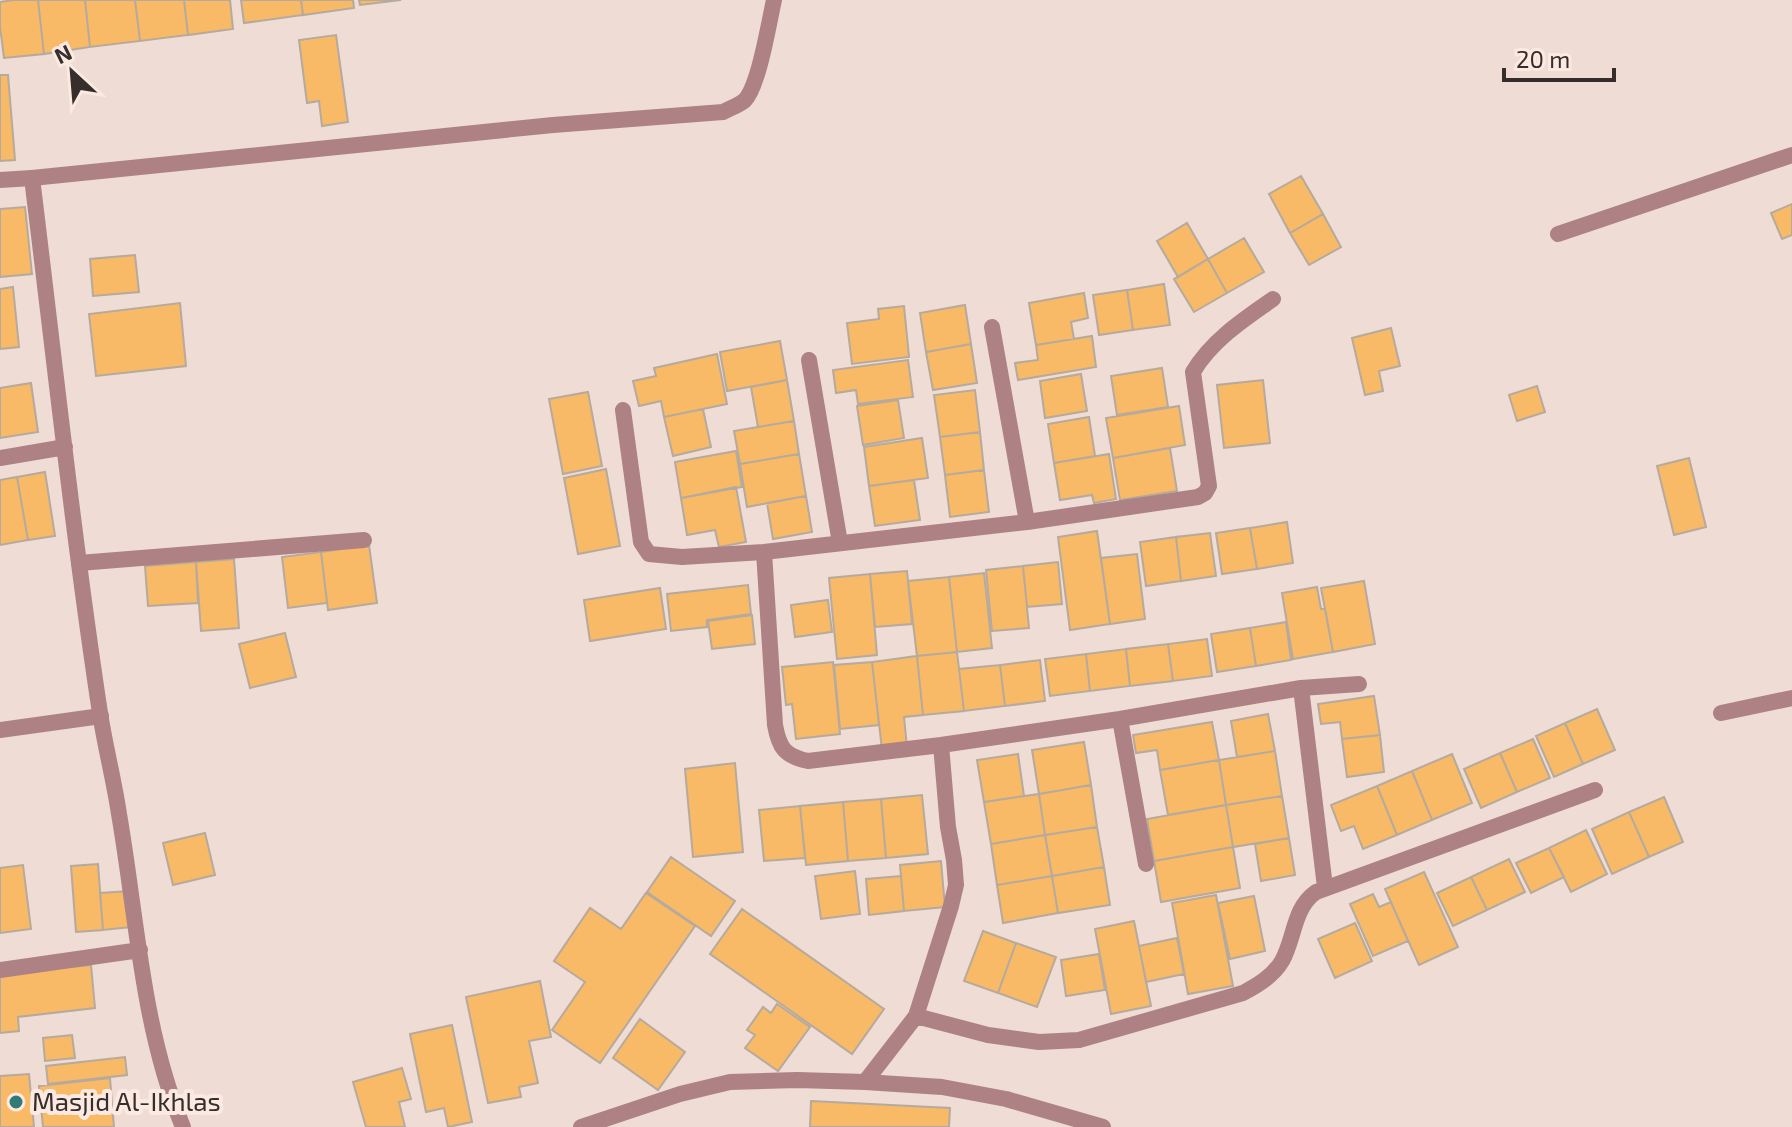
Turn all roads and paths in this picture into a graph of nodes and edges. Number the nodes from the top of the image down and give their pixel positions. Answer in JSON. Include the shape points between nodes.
{"nodes":[{"id":1,"x":774,"y":0,"type":"edge"},
{"id":2,"x":1792,"y":155,"type":"edge"},
{"id":3,"x":32,"y":178,"type":"junction"},
{"id":4,"x":0,"y":180,"type":"edge"},
{"id":5,"x":1558,"y":234,"type":"dead end"},
{"id":6,"x":1273,"y":299,"type":"dead end"},
{"id":7,"x":992,"y":327,"type":"dead end"},
{"id":8,"x":809,"y":360,"type":"dead end"},
{"id":9,"x":623,"y":410,"type":"dead end"},
{"id":10,"x":65,"y":447,"type":"junction"},
{"id":11,"x":0,"y":458,"type":"edge"},
{"id":12,"x":1027,"y":522,"type":"junction"},
{"id":13,"x":364,"y":540,"type":"dead end"},
{"id":14,"x":840,"y":543,"type":"junction"},
{"id":15,"x":764,"y":552,"type":"junction"},
{"id":16,"x":79,"y":563,"type":"junction"},
{"id":17,"x":1359,"y":684,"type":"dead end"},
{"id":18,"x":1301,"y":688,"type":"junction"},
{"id":19,"x":1792,"y":698,"type":"edge"},
{"id":20,"x":1721,"y":713,"type":"dead end"},
{"id":21,"x":101,"y":716,"type":"junction"},
{"id":22,"x":1120,"y":719,"type":"junction"},
{"id":23,"x":0,"y":730,"type":"edge"},
{"id":24,"x":941,"y":745,"type":"junction"},
{"id":25,"x":1595,"y":790,"type":"dead end"},
{"id":26,"x":1146,"y":864,"type":"dead end"},
{"id":27,"x":1325,"y":887,"type":"junction"},
{"id":28,"x":140,"y":950,"type":"junction"},
{"id":29,"x":0,"y":970,"type":"edge"},
{"id":30,"x":916,"y":1016,"type":"junction"},
{"id":31,"x":865,"y":1082,"type":"junction"},
{"id":32,"x":183,"y":1127,"type":"edge"},
{"id":33,"x":581,"y":1127,"type":"edge"},
{"id":34,"x":1103,"y":1127,"type":"edge"}],
"edges":[{"from":1,"to":3,"type":"street","via":[[751,91],[723,112]]},
{"from":2,"to":5,"type":"street"},
{"from":3,"to":4,"type":"street"},
{"from":3,"to":10,"type":"street"},
{"from":6,"to":12,"type":"street","via":[[1201,358],[1193,372],[1209,486],[1205,493]]},
{"from":7,"to":12,"type":"street"},
{"from":8,"to":14,"type":"street"},
{"from":9,"to":15,"type":"street","via":[[641,542],[649,554]]},
{"from":10,"to":11,"type":"street"},
{"from":10,"to":16,"type":"street"},
{"from":12,"to":14,"type":"street"},
{"from":13,"to":16,"type":"street"},
{"from":14,"to":15,"type":"street"},
{"from":15,"to":24,"type":"street","via":[[773,713],[784,750],[808,761]]},
{"from":16,"to":21,"type":"street"},
{"from":17,"to":18,"type":"street"},
{"from":18,"to":22,"type":"street"},
{"from":18,"to":27,"type":"street"},
{"from":19,"to":20,"type":"street"},
{"from":21,"to":23,"type":"street"},
{"from":21,"to":28,"type":"street"},
{"from":22,"to":24,"type":"street"},
{"from":22,"to":26,"type":"street"},
{"from":24,"to":30,"type":"street","via":[[956,885]]},
{"from":25,"to":27,"type":"street"},
{"from":27,"to":30,"type":"street","via":[[1304,902],[1272,974],[1243,993],[1079,1040],[1039,1042],[988,1035]]},
{"from":28,"to":29,"type":"street"},
{"from":28,"to":32,"type":"street","via":[[159,1053]]},
{"from":30,"to":31,"type":"street"},
{"from":31,"to":33,"type":"street","via":[[730,1082]]},
{"from":31,"to":34,"type":"street","via":[[942,1087],[1006,1099]]}]}
